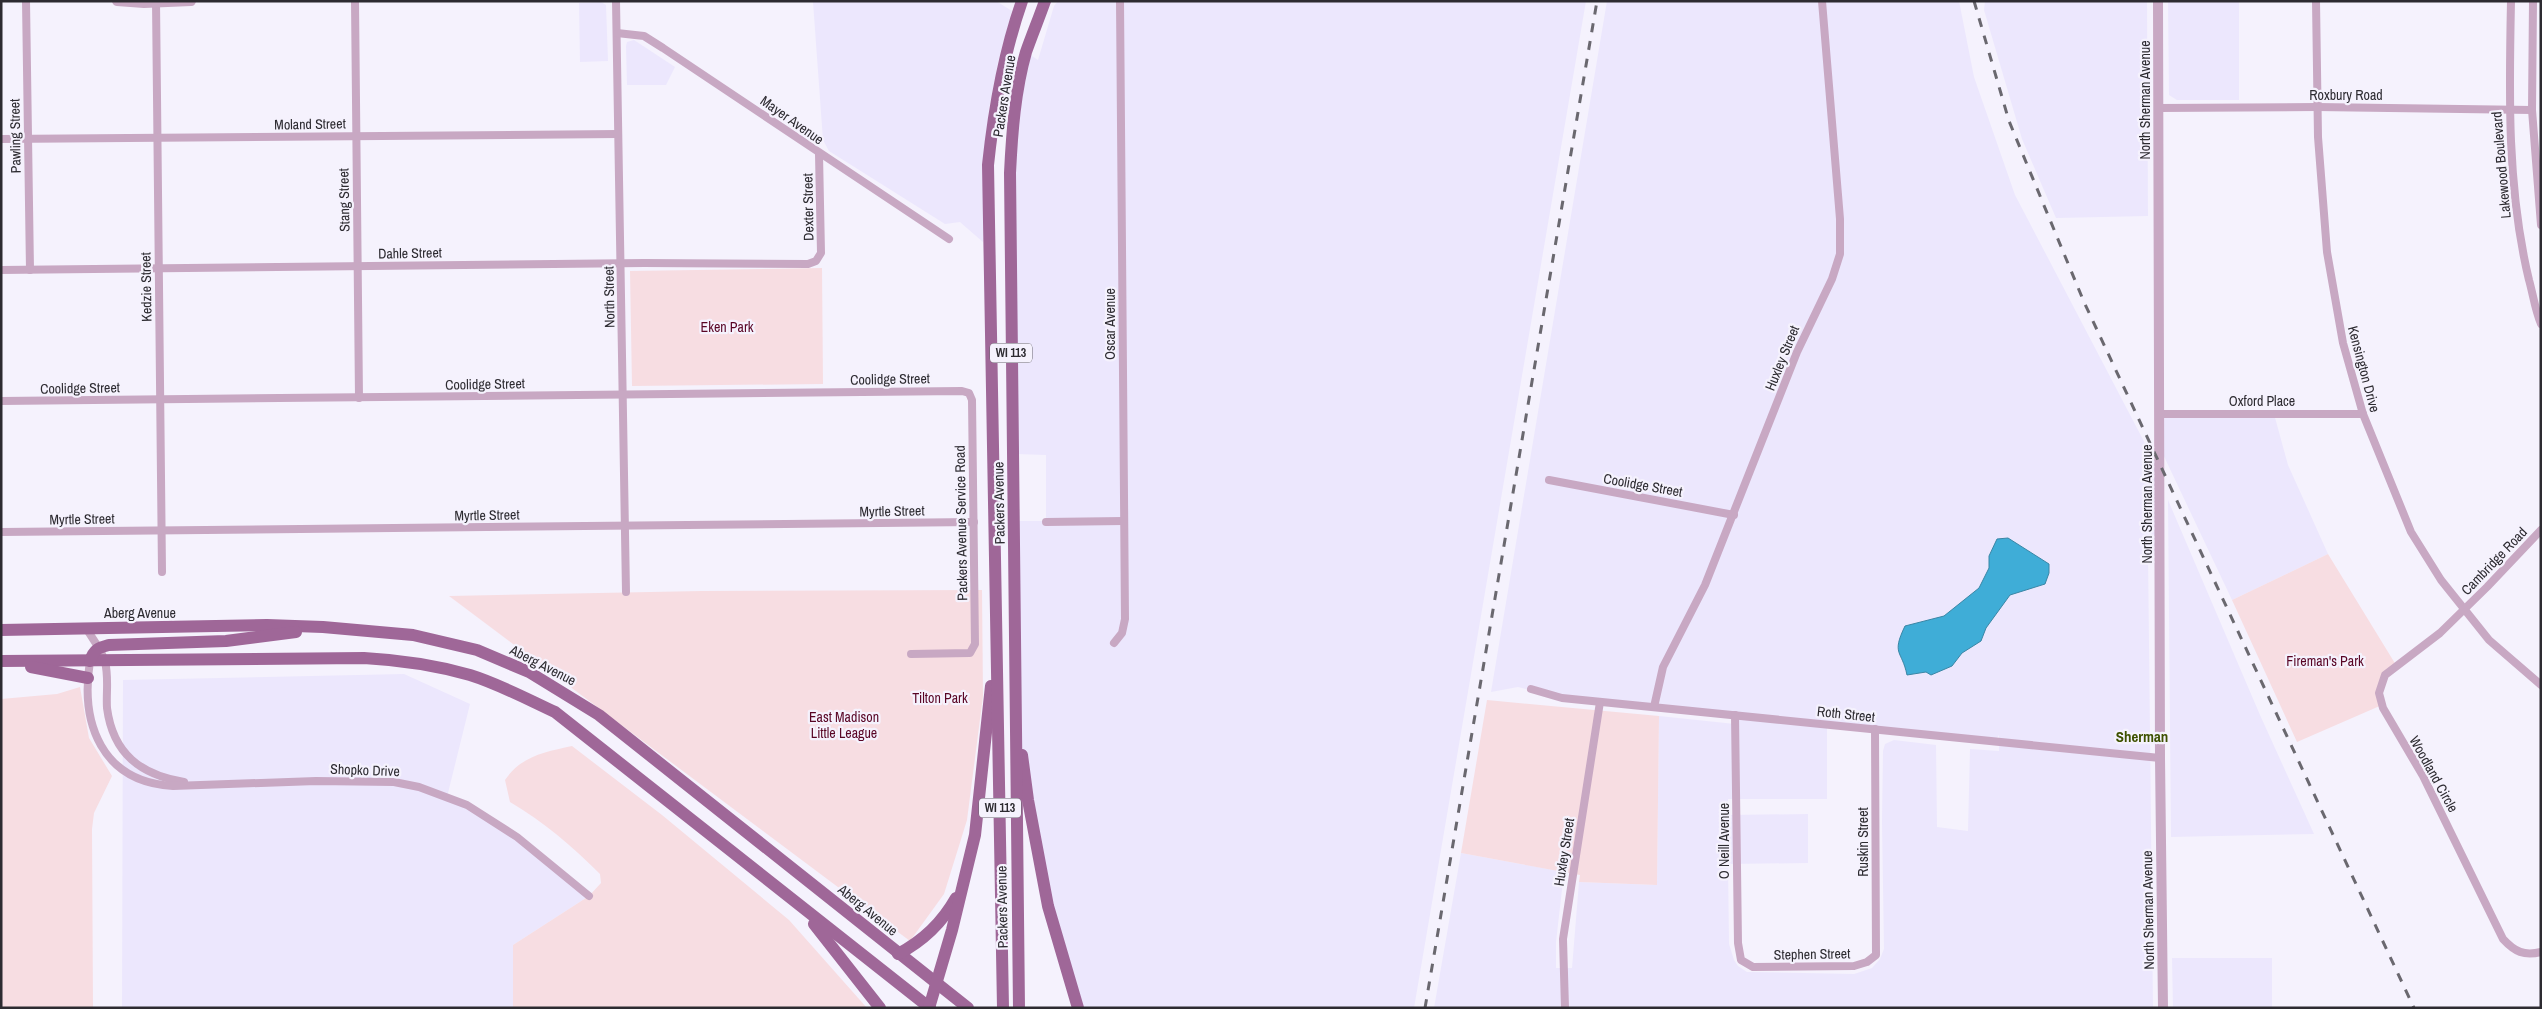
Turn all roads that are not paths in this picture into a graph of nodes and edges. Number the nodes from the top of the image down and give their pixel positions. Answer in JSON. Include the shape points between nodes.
{"nodes":[{"id":1,"x":26,"y":1,"type":"edge"},
{"id":2,"x":117,"y":1,"type":"edge"},
{"id":3,"x":191,"y":1,"type":"edge"},
{"id":4,"x":355,"y":1,"type":"edge"},
{"id":5,"x":616,"y":1,"type":"edge"},
{"id":6,"x":1022,"y":1,"type":"edge"},
{"id":7,"x":1044,"y":1,"type":"edge"},
{"id":8,"x":1120,"y":1,"type":"edge"},
{"id":9,"x":1822,"y":1,"type":"edge"},
{"id":10,"x":2158,"y":1,"type":"edge"},
{"id":11,"x":2316,"y":1,"type":"edge"},
{"id":12,"x":2511,"y":1,"type":"edge"},
{"id":13,"x":2533,"y":1,"type":"edge"},
{"id":14,"x":156,"y":2,"type":"edge"},
{"id":15,"x":617,"y":33,"type":"junction"},
{"id":16,"x":2317,"y":107,"type":"junction"},
{"id":17,"x":2159,"y":108,"type":"junction"},
{"id":18,"x":2509,"y":110,"type":"junction"},
{"id":19,"x":2532,"y":110,"type":"junction"},
{"id":20,"x":618,"y":134,"type":"junction"},
{"id":21,"x":356,"y":136,"type":"junction"},
{"id":22,"x":158,"y":138,"type":"junction"},
{"id":23,"x":1,"y":139,"type":"edge"},
{"id":24,"x":27,"y":139,"type":"junction"},
{"id":25,"x":819,"y":154,"type":"junction"},
{"id":26,"x":2541,"y":225,"type":"edge"},
{"id":27,"x":949,"y":239,"type":"dead end"},
{"id":28,"x":818,"y":259,"type":"joint"},
{"id":29,"x":621,"y":263,"type":"junction"},
{"id":30,"x":358,"y":266,"type":"junction"},
{"id":31,"x":158,"y":268,"type":"junction"},
{"id":32,"x":1,"y":270,"type":"edge"},
{"id":33,"x":30,"y":270,"type":"junction"},
{"id":34,"x":2541,"y":324,"type":"edge"},
{"id":35,"x":969,"y":393,"type":"joint"},
{"id":36,"x":623,"y":395,"type":"junction"},
{"id":37,"x":358,"y":398,"type":"junction"},
{"id":38,"x":159,"y":400,"type":"junction"},
{"id":39,"x":1,"y":401,"type":"edge"},
{"id":40,"x":2161,"y":414,"type":"junction"},
{"id":41,"x":2362,"y":414,"type":"junction"},
{"id":42,"x":1548,"y":480,"type":"dead end"},
{"id":43,"x":1734,"y":515,"type":"junction"},
{"id":44,"x":1123,"y":521,"type":"junction"},
{"id":45,"x":974,"y":522,"type":"junction"},
{"id":46,"x":1046,"y":522,"type":"dead end"},
{"id":47,"x":625,"y":526,"type":"junction"},
{"id":48,"x":2541,"y":530,"type":"edge"},
{"id":49,"x":161,"y":531,"type":"junction"},
{"id":50,"x":1,"y":532,"type":"edge"},
{"id":51,"x":162,"y":572,"type":"dead end"},
{"id":52,"x":626,"y":592,"type":"dead end"},
{"id":53,"x":2465,"y":608,"type":"junction"},
{"id":54,"x":323,"y":627,"type":"junction"},
{"id":55,"x":86,"y":628,"type":"junction"},
{"id":56,"x":1,"y":630,"type":"edge"},
{"id":57,"x":1114,"y":643,"type":"dead end"},
{"id":58,"x":996,"y":646,"type":"junction"},
{"id":59,"x":98,"y":648,"type":"junction"},
{"id":60,"x":911,"y":654,"type":"dead end"},
{"id":61,"x":105,"y":660,"type":"junction"},
{"id":62,"x":90,"y":661,"type":"junction"},
{"id":63,"x":1,"y":662,"type":"edge"},
{"id":64,"x":88,"y":678,"type":"junction"},
{"id":65,"x":2541,"y":685,"type":"edge"},
{"id":66,"x":1531,"y":689,"type":"dead end"},
{"id":67,"x":1600,"y":702,"type":"junction"},
{"id":68,"x":1654,"y":707,"type":"junction"},
{"id":69,"x":1017,"y":713,"type":"junction"},
{"id":70,"x":1736,"y":715,"type":"junction"},
{"id":71,"x":1875,"y":729,"type":"junction"},
{"id":72,"x":2160,"y":758,"type":"junction"},
{"id":73,"x":196,"y":784,"type":"junction"},
{"id":74,"x":963,"y":882,"type":"junction"},
{"id":75,"x":588,"y":896,"type":"dead end"},
{"id":76,"x":800,"y":907,"type":"junction"},
{"id":77,"x":2541,"y":952,"type":"edge"},
{"id":78,"x":898,"y":954,"type":"junction"},
{"id":79,"x":1876,"y":955,"type":"joint"},
{"id":80,"x":1746,"y":965,"type":"joint"},
{"id":81,"x":937,"y":984,"type":"junction"},
{"id":82,"x":880,"y":1008,"type":"edge"},
{"id":83,"x":930,"y":1008,"type":"edge"},
{"id":84,"x":968,"y":1008,"type":"edge"},
{"id":85,"x":1003,"y":1008,"type":"edge"},
{"id":86,"x":1019,"y":1008,"type":"edge"},
{"id":87,"x":1078,"y":1008,"type":"edge"},
{"id":88,"x":1565,"y":1008,"type":"edge"},
{"id":89,"x":2163,"y":1008,"type":"edge"}],
"edges":[{"from":1,"to":24,"type":"street","name":"Pawling Street"},
{"from":2,"to":14,"type":"street"},
{"from":3,"to":14,"type":"street"},
{"from":4,"to":21,"type":"street","name":"Stang Street"},
{"from":5,"to":15,"type":"street","name":"North Street"},
{"from":6,"to":58,"type":"main road","name":"Packers Avenue","number":"WI 113","via":[[1002,64],[988,165]]},
{"from":7,"to":69,"type":"main road","name":"Packers Avenue","number":"WI 113","via":[[1026,52],[1019,84],[1010,173]]},
{"from":8,"to":44,"type":"street","name":"Oscar Avenue"},
{"from":9,"to":43,"type":"street","name":"Huxley Street","via":[[1840,254],[1832,279],[1797,352]]},
{"from":10,"to":17,"type":"street","name":"North Sherman Avenue"},
{"from":11,"to":16,"type":"street","name":"Kensington Drive"},
{"from":12,"to":18,"type":"street","name":"Lakewood Boulevard"},
{"from":13,"to":19,"type":"street"},
{"from":14,"to":22,"type":"street","name":"Kedzie Street"},
{"from":15,"to":20,"type":"street","name":"North Street"},
{"from":15,"to":25,"type":"street","name":"Mayer Avenue","via":[[633,33],[650,40]]},
{"from":16,"to":17,"type":"street","name":"Roxbury Road"},
{"from":16,"to":18,"type":"street","name":"Roxbury Road"},
{"from":16,"to":41,"type":"street","name":"Kensington Drive","via":[[2331,282]]},
{"from":17,"to":40,"type":"street","name":"North Sherman Avenue"},
{"from":18,"to":19,"type":"street","name":"Roxbury Road"},
{"from":18,"to":34,"type":"street","name":"Lakewood Boulevard","via":[[2522,250]]},
{"from":19,"to":26,"type":"street"},
{"from":20,"to":21,"type":"street","name":"Moland Street"},
{"from":20,"to":29,"type":"street","name":"North Street"},
{"from":21,"to":22,"type":"street","name":"Moland Street"},
{"from":21,"to":30,"type":"street","name":"Stang Street"},
{"from":22,"to":24,"type":"street","name":"Moland Street"},
{"from":22,"to":31,"type":"street","name":"Kedzie Street"},
{"from":23,"to":24,"type":"street","name":"Moland Street"},
{"from":24,"to":33,"type":"street","name":"Pawling Street"},
{"from":25,"to":27,"type":"street","name":"Mayer Avenue"},
{"from":25,"to":28,"type":"street","name":"Dexter Street","via":[[822,251]]},
{"from":28,"to":29,"type":"street","name":"Dahle Street","via":[[805,264]]},
{"from":29,"to":30,"type":"street","name":"Dahle Street"},
{"from":29,"to":36,"type":"street","name":"North Street"},
{"from":30,"to":31,"type":"street","name":"Dahle Street"},
{"from":30,"to":37,"type":"street","name":"Stang Street"},
{"from":31,"to":33,"type":"street","name":"Dahle Street"},
{"from":31,"to":38,"type":"street","name":"Kedzie Street"},
{"from":32,"to":33,"type":"street","name":"Dahle Street"},
{"from":35,"to":36,"type":"street","name":"Coolidge Street"},
{"from":35,"to":45,"type":"street","name":"Packers Avenue Service Road","via":[[972,400]]},
{"from":36,"to":37,"type":"street","name":"Coolidge Street"},
{"from":36,"to":47,"type":"street","name":"North Street"},
{"from":37,"to":38,"type":"street","name":"Coolidge Street"},
{"from":38,"to":39,"type":"street","name":"Coolidge Street"},
{"from":38,"to":49,"type":"street","name":"Kedzie Street"},
{"from":40,"to":41,"type":"street","name":"Oxford Place"},
{"from":40,"to":72,"type":"street","name":"North Sherman Avenue"},
{"from":41,"to":53,"type":"street","name":"Kensington Drive","via":[[2411,532],[2441,580]]},
{"from":42,"to":43,"type":"street","name":"Coolidge Street"},
{"from":43,"to":68,"type":"street","name":"Huxley Street","via":[[1705,585],[1663,666]]},
{"from":44,"to":46,"type":"street"},
{"from":44,"to":57,"type":"street","name":"Oscar Avenue","via":[[1125,619],[1122,633]]},
{"from":45,"to":47,"type":"street","name":"Myrtle Street"},
{"from":45,"to":60,"type":"street","name":"Packers Avenue Service Road","via":[[975,636],[972,652]]},
{"from":47,"to":49,"type":"street","name":"Myrtle Street"},
{"from":47,"to":52,"type":"street","name":"North Street"},
{"from":48,"to":53,"type":"street","name":"Cambridge Road"},
{"from":49,"to":50,"type":"street","name":"Myrtle Street"},
{"from":49,"to":51,"type":"street","name":"Kedzie Street"},
{"from":53,"to":65,"type":"street","name":"Kensington Drive","via":[[2494,645]]},
{"from":53,"to":77,"type":"street","name":"Woodland Circle","via":[[2440,633],[2385,675],[2380,701],[2423,776],[2503,939],[2511,948],[2524,954]]},
{"from":54,"to":55,"type":"main road","name":"Aberg Avenue"},
{"from":54,"to":59,"type":"main road","via":[[248,639]]},
{"from":54,"to":78,"type":"main road","name":"Aberg Avenue","via":[[413,635],[460,646],[529,672],[562,690],[599,715],[773,851]]},
{"from":55,"to":56,"type":"main road","name":"Aberg Avenue"},
{"from":55,"to":59,"type":"street","name":"Shopko Drive"},
{"from":58,"to":74,"type":"main road","via":[[976,829]]},
{"from":58,"to":85,"type":"main road","name":"Packers Avenue","number":"WI 113"},
{"from":59,"to":61,"type":"street","name":"Shopko Drive"},
{"from":59,"to":62,"type":"main road","via":[[93,651]]},
{"from":61,"to":62,"type":"main road"},
{"from":61,"to":73,"type":"street","name":"Shopko Drive","via":[[109,721],[127,755],[151,774]]},
{"from":61,"to":76,"type":"main road","via":[[364,658],[402,660],[471,676],[554,712]]},
{"from":62,"to":63,"type":"main road"},
{"from":62,"to":64,"type":"street","name":"Shopko Drive"},
{"from":63,"to":64,"type":"main road"},
{"from":64,"to":73,"type":"street","name":"Shopko Drive","via":[[94,731],[110,760],[125,773],[144,781],[159,785]]},
{"from":66,"to":67,"type":"street","name":"Roth Street","via":[[1562,698]]},
{"from":67,"to":68,"type":"street","name":"Roth Street"},
{"from":67,"to":88,"type":"street","name":"Huxley Street","via":[[1563,939]]},
{"from":68,"to":70,"type":"street","name":"Roth Street"},
{"from":69,"to":86,"type":"main road","name":"Packers Avenue","number":"WI 113"},
{"from":69,"to":87,"type":"main road","via":[[1028,800],[1048,906]]},
{"from":70,"to":71,"type":"street","name":"Roth Street"},
{"from":70,"to":80,"type":"street","name":"O Neill Avenue","via":[[1738,943],[1741,960]]},
{"from":71,"to":72,"type":"street","name":"Roth Street"},
{"from":71,"to":79,"type":"street","name":"Ruskin Street"},
{"from":72,"to":89,"type":"street","name":"North Sherman Avenue"},
{"from":73,"to":75,"type":"street","name":"Shopko Drive","via":[[388,782],[419,787],[466,804],[517,837]]},
{"from":74,"to":78,"type":"main road","via":[[937,925],[920,941]]},
{"from":74,"to":81,"type":"main road"},
{"from":76,"to":82,"type":"main road"},
{"from":76,"to":83,"type":"main road"},
{"from":78,"to":81,"type":"main road","name":"Aberg Avenue"},
{"from":79,"to":80,"type":"street","name":"Stephen Street","via":[[1854,966],[1757,968]]},
{"from":81,"to":83,"type":"main road"},
{"from":81,"to":84,"type":"main road","name":"Aberg Avenue"}]}
